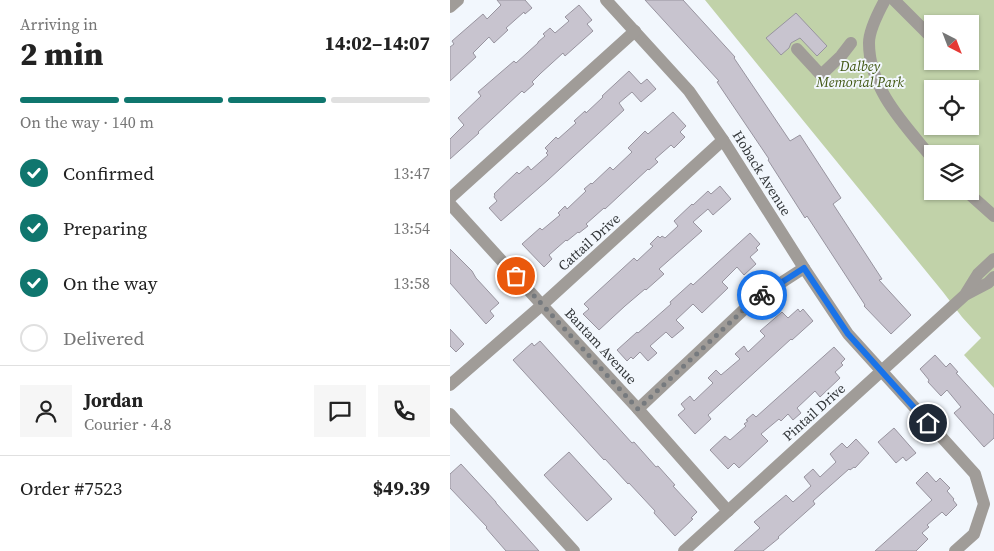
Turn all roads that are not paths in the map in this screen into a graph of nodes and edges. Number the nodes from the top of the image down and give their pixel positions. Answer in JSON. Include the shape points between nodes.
{"nodes":[{"id":1,"x":458,"y":0,"type":"edge"},
{"id":2,"x":606,"y":0,"type":"edge"},
{"id":3,"x":885,"y":0,"type":"edge"},
{"id":4,"x":894,"y":0,"type":"edge"},
{"id":5,"x":450,"y":7,"type":"edge"},
{"id":6,"x":924,"y":30,"type":"edge"},
{"id":7,"x":635,"y":31,"type":"junction"},
{"id":8,"x":851,"y":43,"type":"dead end"},
{"id":9,"x":797,"y":49,"type":"dead end"},
{"id":10,"x":723,"y":140,"type":"junction"},
{"id":11,"x":924,"y":148,"type":"edge"},
{"id":12,"x":450,"y":198,"type":"edge"},
{"id":13,"x":976,"y":200,"type":"edge"},
{"id":14,"x":450,"y":204,"type":"edge"},
{"id":15,"x":994,"y":216,"type":"edge"},
{"id":16,"x":994,"y":259,"type":"edge"},
{"id":17,"x":804,"y":268,"type":"junction"},
{"id":18,"x":994,"y":277,"type":"edge"},
{"id":19,"x":965,"y":295,"type":"junction"},
{"id":20,"x":542,"y":305,"type":"junction"},
{"id":21,"x":881,"y":371,"type":"junction"},
{"id":22,"x":450,"y":385,"type":"edge"},
{"id":23,"x":638,"y":409,"type":"junction"},
{"id":24,"x":450,"y":414,"type":"edge"},
{"id":25,"x":728,"y":511,"type":"junction"},
{"id":26,"x":574,"y":551,"type":"edge"},
{"id":27,"x":684,"y":551,"type":"edge"},
{"id":28,"x":955,"y":551,"type":"edge"}],
"edges":[{"from":1,"to":5,"type":"street"},
{"from":2,"to":7,"type":"street","name":"Hoback Avenue"},
{"from":3,"to":11,"type":"street","via":[[869,41],[872,66],[885,97]]},
{"from":4,"to":6,"type":"street"},
{"from":7,"to":10,"type":"street","name":"Hoback Avenue","via":[[689,91]]},
{"from":7,"to":12,"type":"street"},
{"from":8,"to":9,"type":"street","via":[[821,75]]},
{"from":10,"to":17,"type":"street","name":"Hoback Avenue"},
{"from":10,"to":20,"type":"street","name":"Cattail Drive"},
{"from":13,"to":15,"type":"street"},
{"from":14,"to":20,"type":"street","name":"Bantam Avenue"},
{"from":16,"to":19,"type":"street","name":"Pintail Drive","via":[[978,274]]},
{"from":17,"to":21,"type":"street","name":"Hoback Avenue","via":[[848,334]]},
{"from":17,"to":23,"type":"street","via":[[753,301]]},
{"from":18,"to":19,"type":"street","name":"Pintail Drive"},
{"from":19,"to":21,"type":"street","name":"Pintail Drive"},
{"from":20,"to":22,"type":"street","name":"Cattail Drive"},
{"from":20,"to":23,"type":"street","name":"Bantam Avenue"},
{"from":21,"to":25,"type":"street","name":"Pintail Drive"},
{"from":21,"to":28,"type":"street","name":"Hoback Avenue","via":[[975,474],[984,504],[974,534]]},
{"from":23,"to":25,"type":"street","name":"Bantam Avenue"},
{"from":24,"to":26,"type":"street"},
{"from":25,"to":27,"type":"street","name":"Pintail Drive"}]}
